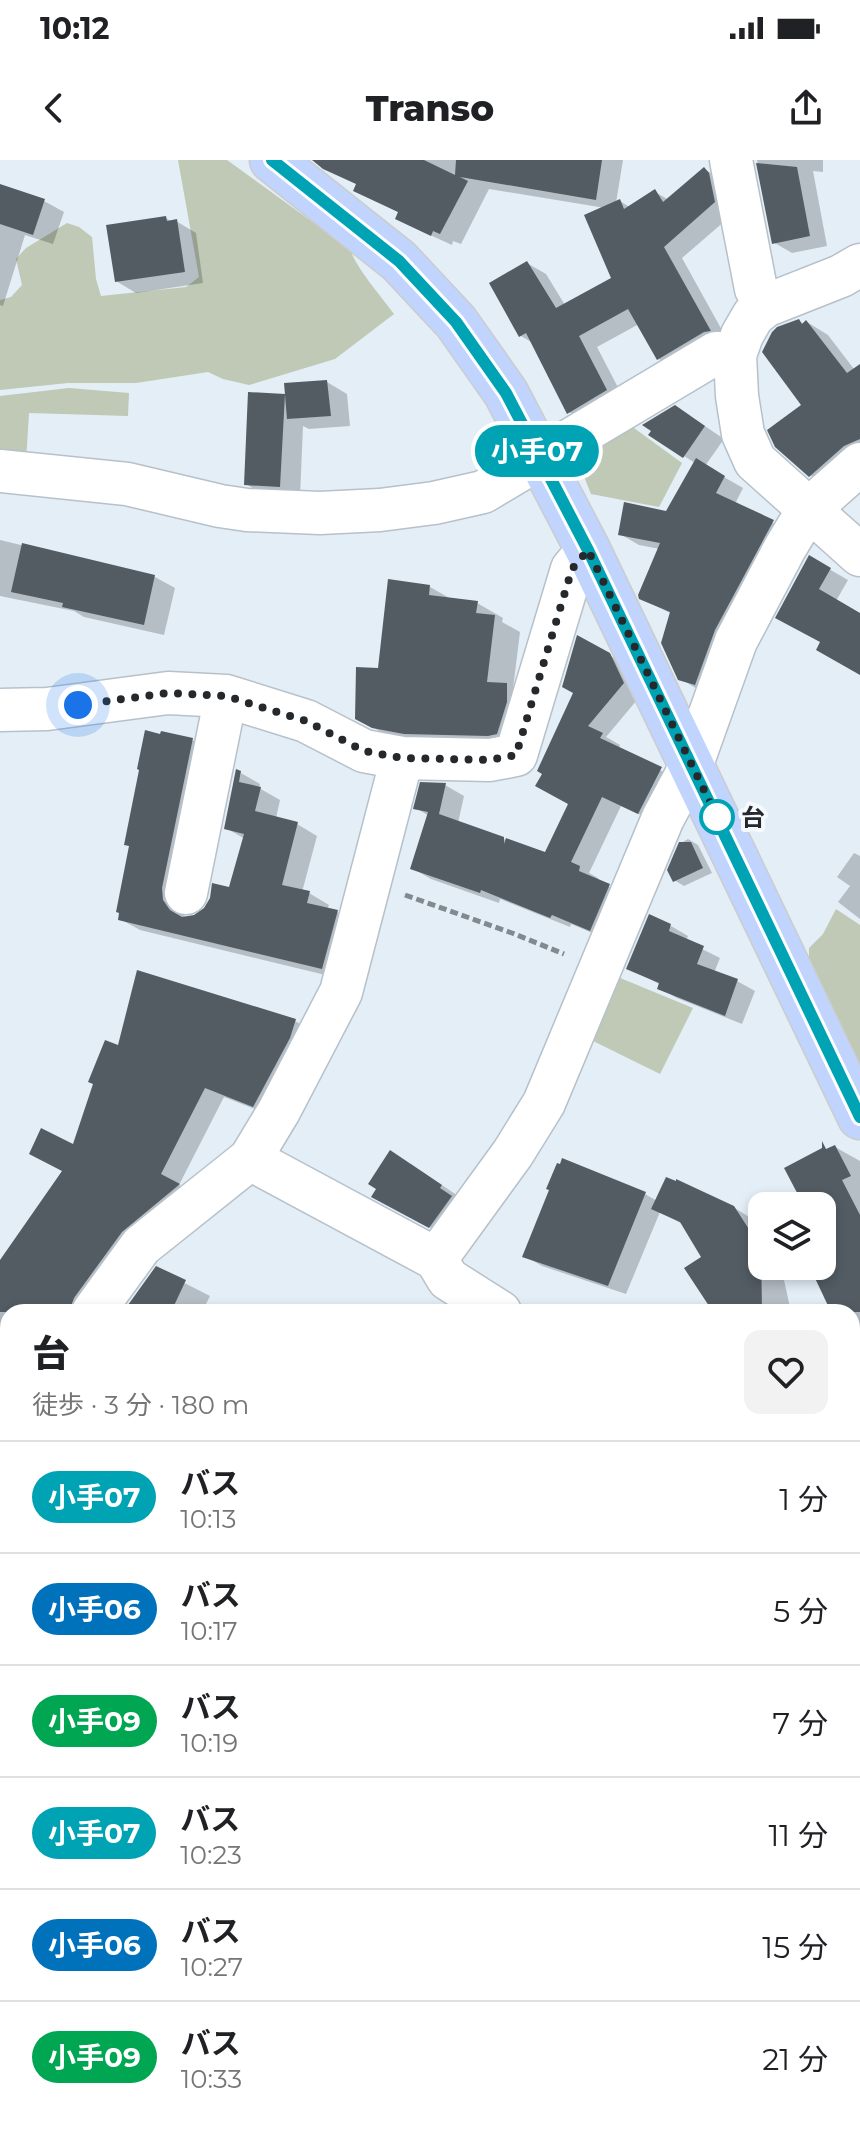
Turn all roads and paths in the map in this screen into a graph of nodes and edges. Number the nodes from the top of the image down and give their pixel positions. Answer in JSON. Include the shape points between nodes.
{"nodes":[{"id":1,"x":731,"y":160,"type":"edge"},
{"id":2,"x":287,"y":165,"type":"edge"},
{"id":3,"x":854,"y":281,"type":"edge"},
{"id":4,"x":765,"y":306,"type":"junction"},
{"id":5,"x":735,"y":355,"type":"junction"},
{"id":6,"x":540,"y":457,"type":"junction"},
{"id":7,"x":860,"y":464,"type":"edge"},
{"id":8,"x":0,"y":471,"type":"edge"},
{"id":9,"x":808,"y":510,"type":"junction"},
{"id":10,"x":588,"y":550,"type":"junction"},
{"id":11,"x":860,"y":555,"type":"edge"},
{"id":12,"x":226,"y":696,"type":"junction"},
{"id":13,"x":0,"y":710,"type":"edge"},
{"id":14,"x":402,"y":758,"type":"junction"},
{"id":15,"x":692,"y":764,"type":"junction"},
{"id":16,"x":370,"y":883,"type":"junction"},
{"id":17,"x":186,"y":893,"type":"dead end"},
{"id":18,"x":600,"y":969,"type":"junction"},
{"id":19,"x":860,"y":1117,"type":"edge"},
{"id":20,"x":250,"y":1159,"type":"junction"},
{"id":21,"x":436,"y":1259,"type":"junction"},
{"id":22,"x":99,"y":1304,"type":"edge"},
{"id":23,"x":487,"y":1304,"type":"edge"}],
"edges":[{"from":1,"to":4,"type":"street","via":[[756,289]]},
{"from":2,"to":6,"type":"main road","via":[[399,261],[456,322],[506,393]]},
{"from":3,"to":4,"type":"street"},
{"from":4,"to":5,"type":"street","via":[[753,316]]},
{"from":5,"to":6,"type":"street","via":[[716,353]]},
{"from":5,"to":9,"type":"street","via":[[743,434],[755,461]]},
{"from":6,"to":8,"type":"street","via":[[483,492],[380,510],[320,513],[247,510],[127,484]]},
{"from":6,"to":10,"type":"main road"},
{"from":7,"to":9,"type":"street"},
{"from":9,"to":11,"type":"street"},
{"from":9,"to":15,"type":"street","via":[[736,641]]},
{"from":10,"to":14,"type":"street","via":[[572,569],[516,755],[490,760]]},
{"from":10,"to":15,"type":"main road"},
{"from":12,"to":13,"type":"street","via":[[168,693]]},
{"from":12,"to":14,"type":"street","via":[[306,721],[364,751]]},
{"from":12,"to":17,"type":"street"},
{"from":14,"to":16,"type":"street"},
{"from":15,"to":18,"type":"street","via":[[663,818]]},
{"from":15,"to":19,"type":"main road"},
{"from":16,"to":18,"type":"path"},
{"from":16,"to":20,"type":"street","via":[[341,992]]},
{"from":18,"to":21,"type":"street","via":[[544,1103]]},
{"from":20,"to":21,"type":"street"},
{"from":20,"to":22,"type":"street","via":[[141,1246]]},
{"from":21,"to":23,"type":"street","via":[[448,1279]]}]}
